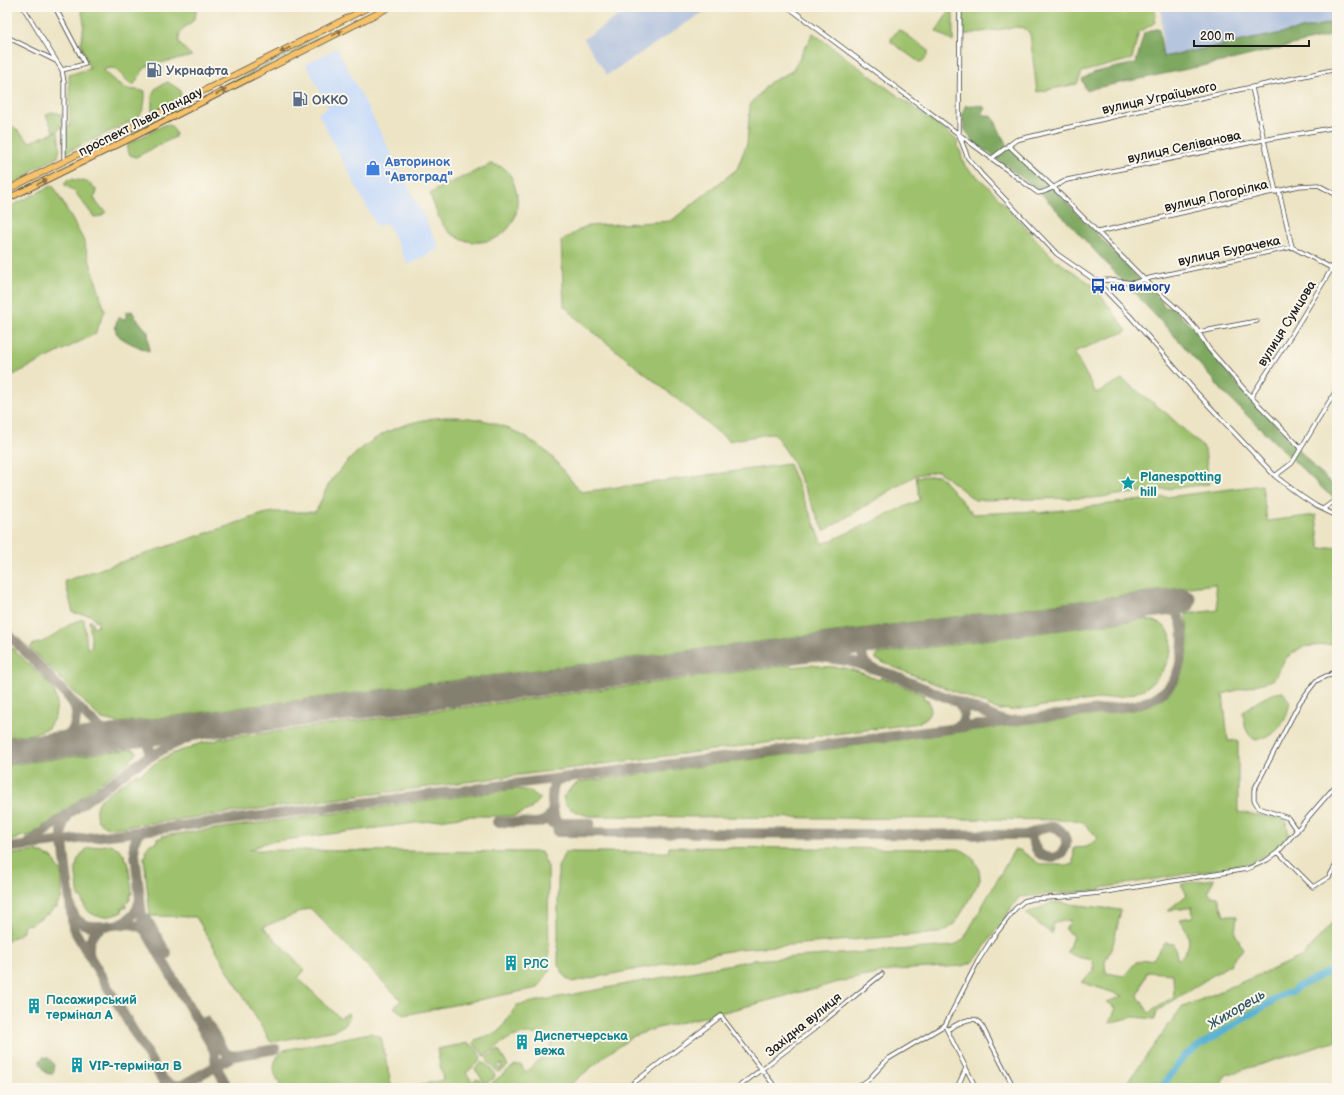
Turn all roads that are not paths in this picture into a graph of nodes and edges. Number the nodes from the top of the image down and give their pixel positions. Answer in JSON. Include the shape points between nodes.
{"nodes":[{"id":1,"x":23,"y":7,"type":"edge"},
{"id":2,"x":55,"y":7,"type":"edge"},
{"id":3,"x":369,"y":7,"type":"edge"},
{"id":4,"x":390,"y":7,"type":"edge"},
{"id":5,"x":788,"y":7,"type":"edge"},
{"id":6,"x":960,"y":7,"type":"edge"},
{"id":7,"x":7,"y":37,"type":"edge"},
{"id":8,"x":57,"y":61,"type":"junction"},
{"id":9,"x":1337,"y":69,"type":"edge"},
{"id":10,"x":62,"y":70,"type":"junction"},
{"id":11,"x":1252,"y":88,"type":"junction"},
{"id":12,"x":1337,"y":127,"type":"edge"},
{"id":13,"x":124,"y":131,"type":"junction"},
{"id":14,"x":959,"y":135,"type":"junction"},
{"id":15,"x":129,"y":139,"type":"junction"},
{"id":16,"x":1263,"y":140,"type":"junction"},
{"id":17,"x":1008,"y":145,"type":"junction"},
{"id":18,"x":991,"y":159,"type":"junction"},
{"id":19,"x":64,"y":162,"type":"junction"},
{"id":20,"x":1053,"y":187,"type":"junction"},
{"id":21,"x":7,"y":190,"type":"edge"},
{"id":22,"x":1277,"y":191,"type":"junction"},
{"id":23,"x":1337,"y":195,"type":"edge"},
{"id":24,"x":7,"y":199,"type":"edge"},
{"id":25,"x":1098,"y":232,"type":"junction"},
{"id":26,"x":1292,"y":247,"type":"junction"},
{"id":27,"x":1337,"y":260,"type":"edge"},
{"id":28,"x":1332,"y":268,"type":"junction"},
{"id":29,"x":1337,"y":271,"type":"edge"},
{"id":30,"x":1144,"y":279,"type":"junction"},
{"id":31,"x":1096,"y":281,"type":"junction"},
{"id":32,"x":1257,"y":321,"type":"dead end"},
{"id":33,"x":1199,"y":332,"type":"junction"},
{"id":34,"x":1337,"y":389,"type":"edge"},
{"id":35,"x":1251,"y":397,"type":"junction"},
{"id":36,"x":1300,"y":448,"type":"junction"},
{"id":37,"x":1275,"y":476,"type":"junction"},
{"id":38,"x":1337,"y":499,"type":"edge"},
{"id":39,"x":1323,"y":509,"type":"junction"},
{"id":40,"x":1337,"y":516,"type":"edge"},
{"id":41,"x":1337,"y":669,"type":"edge"},
{"id":42,"x":1337,"y":674,"type":"edge"},
{"id":43,"x":1326,"y":676,"type":"junction"},
{"id":44,"x":1337,"y":784,"type":"edge"},
{"id":45,"x":1296,"y":830,"type":"junction"},
{"id":46,"x":1278,"y":852,"type":"junction"},
{"id":47,"x":1337,"y":863,"type":"edge"},
{"id":48,"x":882,"y":974,"type":"dead end"},
{"id":49,"x":945,"y":1025,"type":"junction"},
{"id":50,"x":947,"y":1030,"type":"junction"},
{"id":51,"x":966,"y":1068,"type":"junction"},
{"id":52,"x":762,"y":1070,"type":"junction"},
{"id":53,"x":627,"y":1088,"type":"edge"},
{"id":54,"x":737,"y":1088,"type":"edge"},
{"id":55,"x":776,"y":1088,"type":"edge"},
{"id":56,"x":856,"y":1088,"type":"edge"},
{"id":57,"x":956,"y":1088,"type":"edge"},
{"id":58,"x":976,"y":1088,"type":"edge"},
{"id":59,"x":1014,"y":1088,"type":"edge"}],
"edges":[{"from":1,"to":8,"type":"street"},
{"from":2,"to":10,"type":"street","via":[[86,64]]},
{"from":3,"to":13,"type":"main road","name":"проспект Льва Ландау","one_way":true},
{"from":15,"to":4,"type":"main road","name":"проспект Льва Ландау","one_way":true},
{"from":5,"to":14,"type":"street"},
{"from":6,"to":14,"type":"street"},
{"from":7,"to":8,"type":"street"},
{"from":8,"to":10,"type":"street"},
{"from":9,"to":11,"type":"street","name":"вулиця Уграїцького"},
{"from":10,"to":19,"type":"street","via":[[65,112]]},
{"from":11,"to":16,"type":"street"},
{"from":11,"to":17,"type":"street","name":"вулиця Уграїцького","via":[[1090,122],[1016,140]]},
{"from":12,"to":16,"type":"street","name":"вулиця Селіванова"},
{"from":13,"to":15,"type":"main road"},
{"from":13,"to":19,"type":"main road","name":"проспект Льва Ландау"},
{"from":14,"to":18,"type":"street"},
{"from":14,"to":31,"type":"street","via":[[968,158],[983,176],[1057,254]]},
{"from":24,"to":15,"type":"main road","name":"проспект Льва Ландау","one_way":true},
{"from":16,"to":20,"type":"street","name":"вулиця Селіванова","via":[[1067,180]]},
{"from":16,"to":22,"type":"street"},
{"from":17,"to":18,"type":"street","name":"вулиця Уграїцького"},
{"from":17,"to":20,"type":"street"},
{"from":18,"to":20,"type":"street","name":"вулиця Селіванова","via":[[1038,194]]},
{"from":19,"to":21,"type":"main road","name":"проспект Льва Ландау"},
{"from":20,"to":25,"type":"street"},
{"from":22,"to":23,"type":"street","name":"вулиця Погорілка","via":[[1312,185]]},
{"from":22,"to":25,"type":"street","name":"вулиця Погорілка"},
{"from":22,"to":26,"type":"street"},
{"from":25,"to":30,"type":"street"},
{"from":26,"to":28,"type":"street","name":"вулиця Бурачека"},
{"from":26,"to":30,"type":"street","name":"вулиця Бурачека"},
{"from":27,"to":28,"type":"street","name":"вулиця Сумцова"},
{"from":28,"to":29,"type":"street","name":"вулиця Бурачека"},
{"from":28,"to":35,"type":"street","name":"вулиця Сумцова"},
{"from":30,"to":31,"type":"street","name":"вулиця Бурачека","via":[[1133,282]]},
{"from":30,"to":33,"type":"street"},
{"from":31,"to":37,"type":"street"},
{"from":32,"to":33,"type":"street"},
{"from":33,"to":35,"type":"street","via":[[1209,349]]},
{"from":34,"to":36,"type":"street"},
{"from":35,"to":36,"type":"street"},
{"from":36,"to":37,"type":"street","via":[[1292,463]]},
{"from":37,"to":39,"type":"street"},
{"from":38,"to":39,"type":"street"},
{"from":39,"to":40,"type":"street"},
{"from":41,"to":43,"type":"street"},
{"from":42,"to":43,"type":"street"},
{"from":43,"to":45,"type":"street","via":[[1316,681],[1300,702],[1254,790],[1254,800],[1259,808],[1288,818]]},
{"from":44,"to":45,"type":"street"},
{"from":45,"to":46,"type":"street"},
{"from":46,"to":47,"type":"street","via":[[1313,887],[1329,877]]},
{"from":46,"to":49,"type":"street","via":[[1247,869],[1098,893],[1024,901],[1015,908],[999,929],[978,962]]},
{"from":48,"to":52,"type":"street","name":"Західна вулиця"},
{"from":49,"to":50,"type":"street"},
{"from":49,"to":56,"type":"street","via":[[888,1059],[868,1080]]},
{"from":50,"to":51,"type":"street"},
{"from":50,"to":59,"type":"street","via":[[967,1020],[977,1020]]},
{"from":51,"to":57,"type":"street"},
{"from":51,"to":58,"type":"street"},
{"from":52,"to":53,"type":"street","via":[[721,1016]]},
{"from":52,"to":54,"type":"street","name":"Західна вулиця"},
{"from":52,"to":55,"type":"street"}]}
